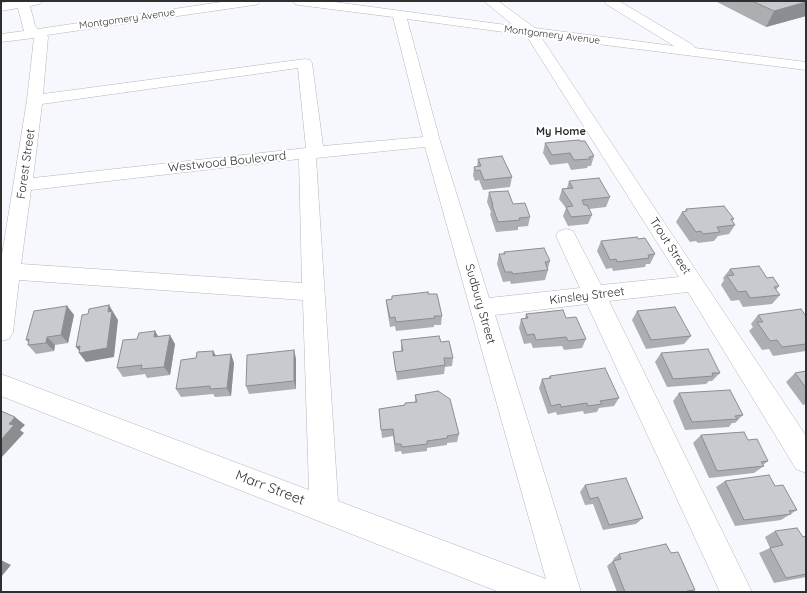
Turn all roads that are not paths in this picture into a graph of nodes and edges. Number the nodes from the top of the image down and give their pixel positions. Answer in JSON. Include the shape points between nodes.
{"nodes":[{"id":1,"x":299,"y":1,"type":"edge"},
{"id":2,"x":363,"y":1,"type":"edge"},
{"id":3,"x":490,"y":1,"type":"edge"},
{"id":4,"x":610,"y":1,"type":"edge"},
{"id":5,"x":28,"y":2,"type":"edge"},
{"id":6,"x":246,"y":2,"type":"edge"},
{"id":7,"x":1,"y":7,"type":"edge"},
{"id":8,"x":373,"y":11,"type":"junction"},
{"id":9,"x":399,"y":15,"type":"junction"},
{"id":10,"x":531,"y":32,"type":"junction"},
{"id":11,"x":35,"y":33,"type":"junction"},
{"id":12,"x":1,"y":38,"type":"edge"},
{"id":13,"x":696,"y":53,"type":"junction"},
{"id":14,"x":788,"y":64,"type":"junction"},
{"id":15,"x":806,"y":66,"type":"edge"},
{"id":16,"x":806,"y":78,"type":"edge"},
{"id":17,"x":35,"y":100,"type":"junction"},
{"id":18,"x":432,"y":142,"type":"junction"},
{"id":19,"x":311,"y":153,"type":"junction"},
{"id":20,"x":21,"y":194,"type":"junction"},
{"id":21,"x":1,"y":207,"type":"edge"},
{"id":22,"x":566,"y":236,"type":"dead end"},
{"id":23,"x":10,"y":270,"type":"junction"},
{"id":24,"x":694,"y":283,"type":"junction"},
{"id":25,"x":314,"y":292,"type":"junction"},
{"id":26,"x":594,"y":296,"type":"junction"},
{"id":27,"x":481,"y":308,"type":"junction"},
{"id":28,"x":1,"y":332,"type":"edge"},
{"id":29,"x":1,"y":384,"type":"edge"},
{"id":30,"x":806,"y":460,"type":"edge"},
{"id":31,"x":324,"y":509,"type":"junction"},
{"id":32,"x":539,"y":592,"type":"edge"},
{"id":33,"x":565,"y":592,"type":"edge"},
{"id":34,"x":736,"y":592,"type":"edge"}],
"edges":[{"from":1,"to":8,"type":"street","name":"Montgomery Avenue"},
{"from":2,"to":8,"type":"street"},
{"from":3,"to":10,"type":"street"},
{"from":4,"to":13,"type":"street"},
{"from":5,"to":7,"type":"street"},
{"from":5,"to":11,"type":"street","name":"Forest Street","via":[[29,28]]},
{"from":6,"to":11,"type":"street","name":"Montgomery Avenue"},
{"from":8,"to":9,"type":"street","name":"Montgomery Avenue"},
{"from":9,"to":10,"type":"street","name":"Montgomery Avenue"},
{"from":9,"to":18,"type":"street","name":"Sudbury Street"},
{"from":10,"to":13,"type":"street","name":"Montgomery Avenue"},
{"from":10,"to":24,"type":"street","name":"Trout Street"},
{"from":11,"to":12,"type":"street","name":"Montgomery Avenue"},
{"from":11,"to":17,"type":"street","name":"Forest Street","via":[[41,37]]},
{"from":13,"to":14,"type":"street","name":"Montgomery Avenue"},
{"from":14,"to":15,"type":"street","name":"Montgomery Avenue"},
{"from":14,"to":16,"type":"street"},
{"from":17,"to":19,"type":"street","via":[[305,64]]},
{"from":17,"to":20,"type":"street","name":"Forest Street"},
{"from":18,"to":19,"type":"street","name":"Westwood Boulevard"},
{"from":18,"to":27,"type":"street","name":"Sudbury Street"},
{"from":19,"to":20,"type":"street","name":"Westwood Boulevard"},
{"from":19,"to":25,"type":"street"},
{"from":20,"to":21,"type":"street","name":"Westwood Boulevard"},
{"from":20,"to":23,"type":"street","name":"Forest Street"},
{"from":22,"to":26,"type":"street"},
{"from":23,"to":25,"type":"street"},
{"from":23,"to":28,"type":"street","name":"Forest Street"},
{"from":24,"to":26,"type":"street","name":"Kinsley Street"},
{"from":24,"to":30,"type":"street","name":"Trout Street"},
{"from":25,"to":31,"type":"street"},
{"from":26,"to":27,"type":"street","name":"Kinsley Street"},
{"from":26,"to":34,"type":"street"},
{"from":27,"to":33,"type":"street","name":"Sudbury Street"},
{"from":29,"to":31,"type":"street","name":"Marr Street"},
{"from":31,"to":32,"type":"street","name":"Marr Street"}]}
